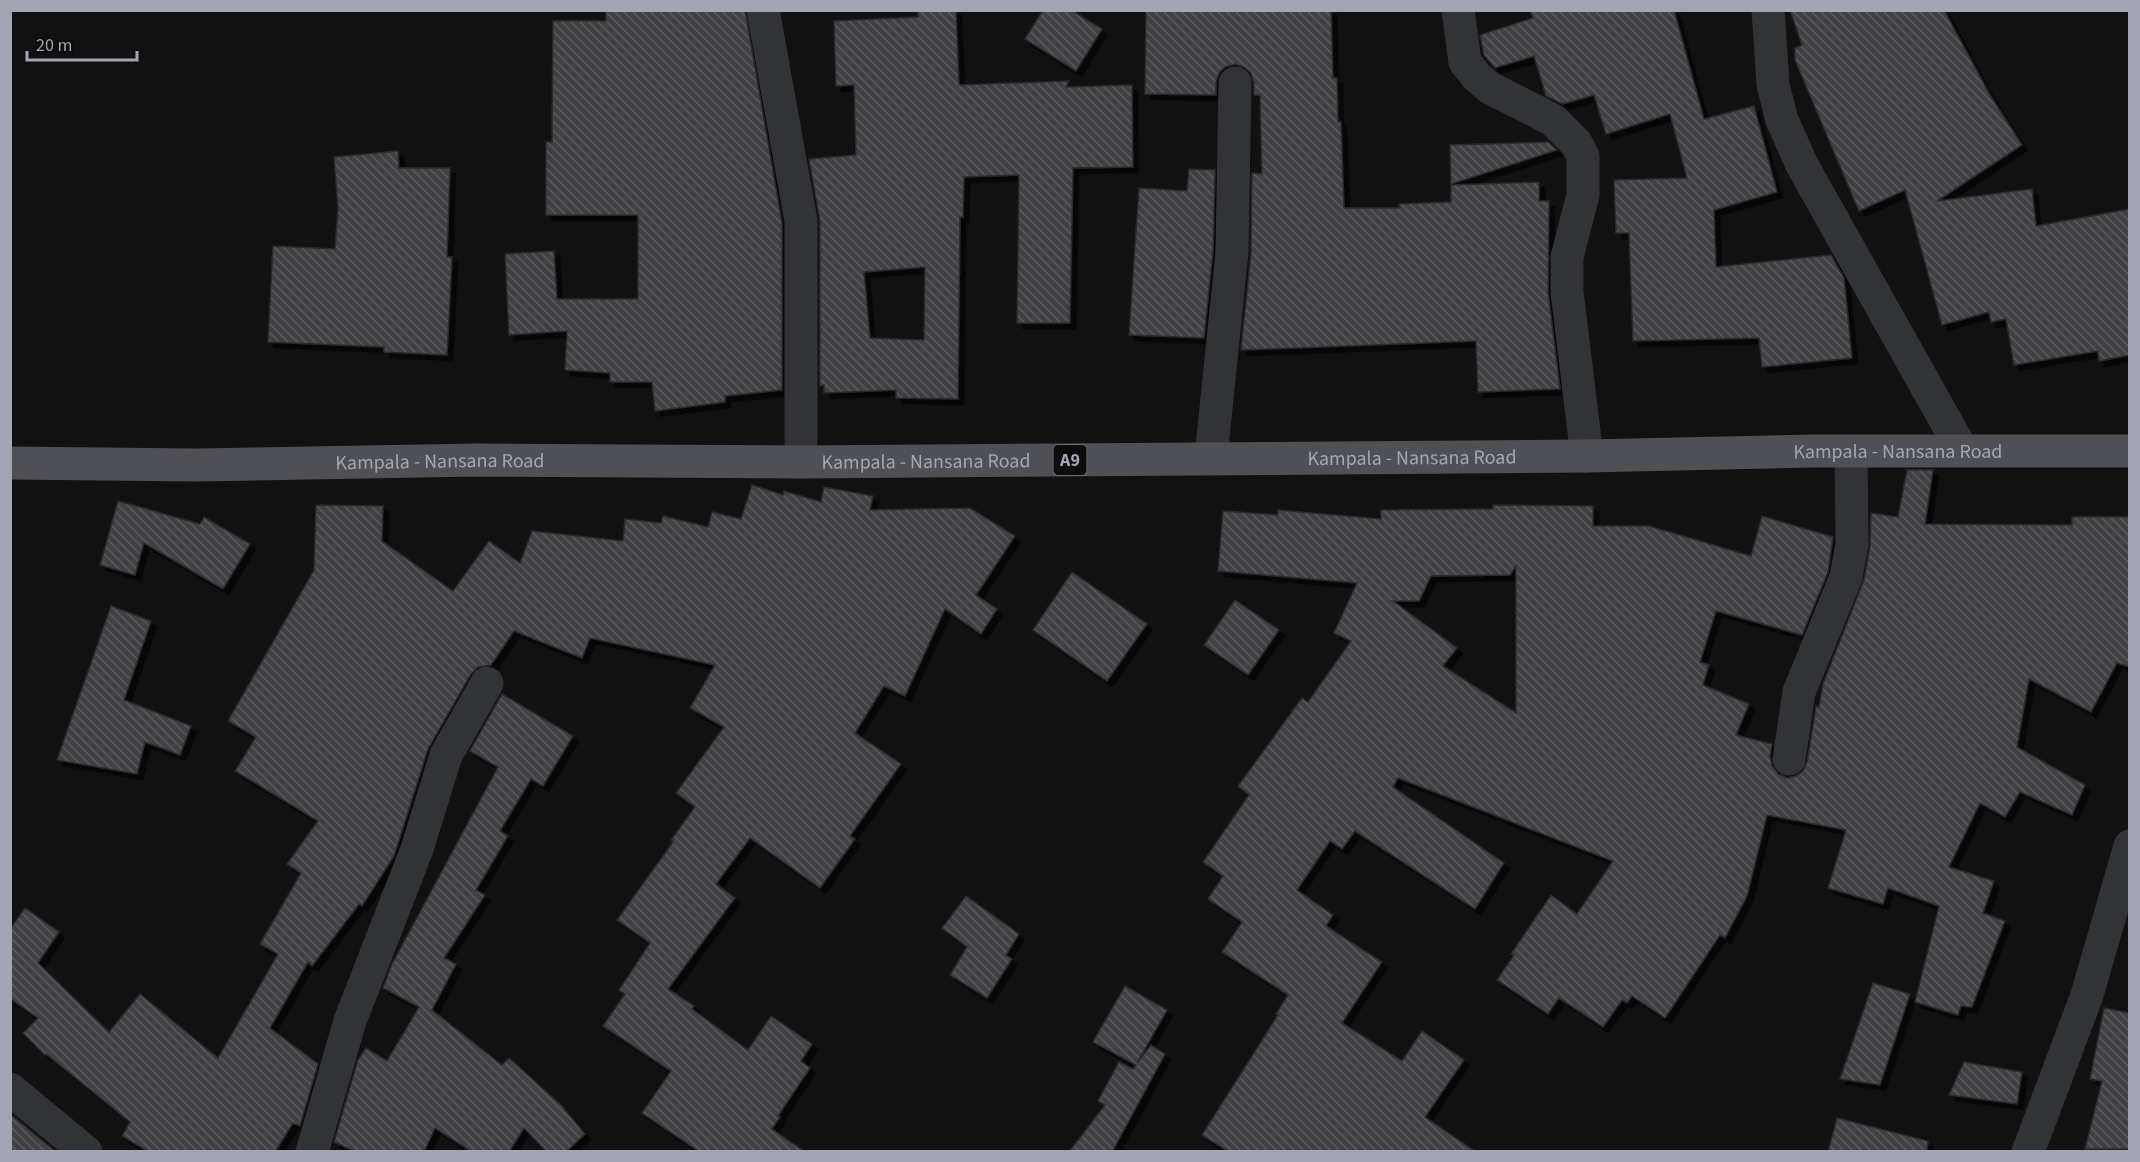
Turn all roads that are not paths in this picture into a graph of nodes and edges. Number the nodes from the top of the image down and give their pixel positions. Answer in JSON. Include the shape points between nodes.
{"nodes":[{"id":1,"x":763,"y":10,"type":"edge"},
{"id":2,"x":1458,"y":10,"type":"edge"},
{"id":3,"x":1768,"y":10,"type":"edge"},
{"id":4,"x":1235,"y":83,"type":"dead end"},
{"id":5,"x":1962,"y":450,"type":"junction"},
{"id":6,"x":1851,"y":451,"type":"junction"},
{"id":7,"x":2130,"y":451,"type":"edge"},
{"id":8,"x":1587,"y":456,"type":"junction"},
{"id":9,"x":1211,"y":457,"type":"junction"},
{"id":10,"x":801,"y":462,"type":"junction"},
{"id":11,"x":10,"y":464,"type":"edge"},
{"id":12,"x":487,"y":683,"type":"dead end"},
{"id":13,"x":1789,"y":759,"type":"dead end"},
{"id":14,"x":2130,"y":846,"type":"edge"},
{"id":15,"x":10,"y":1089,"type":"edge"},
{"id":16,"x":86,"y":1152,"type":"edge"},
{"id":17,"x":312,"y":1152,"type":"edge"},
{"id":18,"x":2028,"y":1152,"type":"edge"}],
"edges":[{"from":1,"to":10,"type":"street","via":[[801,221]]},
{"from":2,"to":8,"type":"street","via":[[1465,62],[1477,77],[1553,120],[1583,156],[1583,195],[1567,257],[1567,283]]},
{"from":3,"to":5,"type":"street","via":[[1773,85],[1782,120],[1802,165]]},
{"from":4,"to":9,"type":"street","via":[[1232,252]]},
{"from":5,"to":6,"type":"main road","name":"Kampala - Nansana Road","number":"A9"},
{"from":5,"to":7,"type":"main road","name":"Kampala - Nansana Road","number":"A9"},
{"from":6,"to":8,"type":"main road","name":"Kampala - Nansana Road","number":"A9"},
{"from":6,"to":13,"type":"street","via":[[1852,544],[1846,578],[1799,692]]},
{"from":8,"to":9,"type":"main road","name":"Kampala - Nansana Road","number":"A9"},
{"from":9,"to":10,"type":"main road","name":"Kampala - Nansana Road","number":"A9"},
{"from":10,"to":11,"type":"main road","name":"Kampala - Nansana Road","number":"A9"},
{"from":12,"to":17,"type":"street","via":[[446,755],[417,849],[350,1021]]},
{"from":14,"to":18,"type":"street","via":[[2087,995]]},
{"from":15,"to":16,"type":"street"}]}
